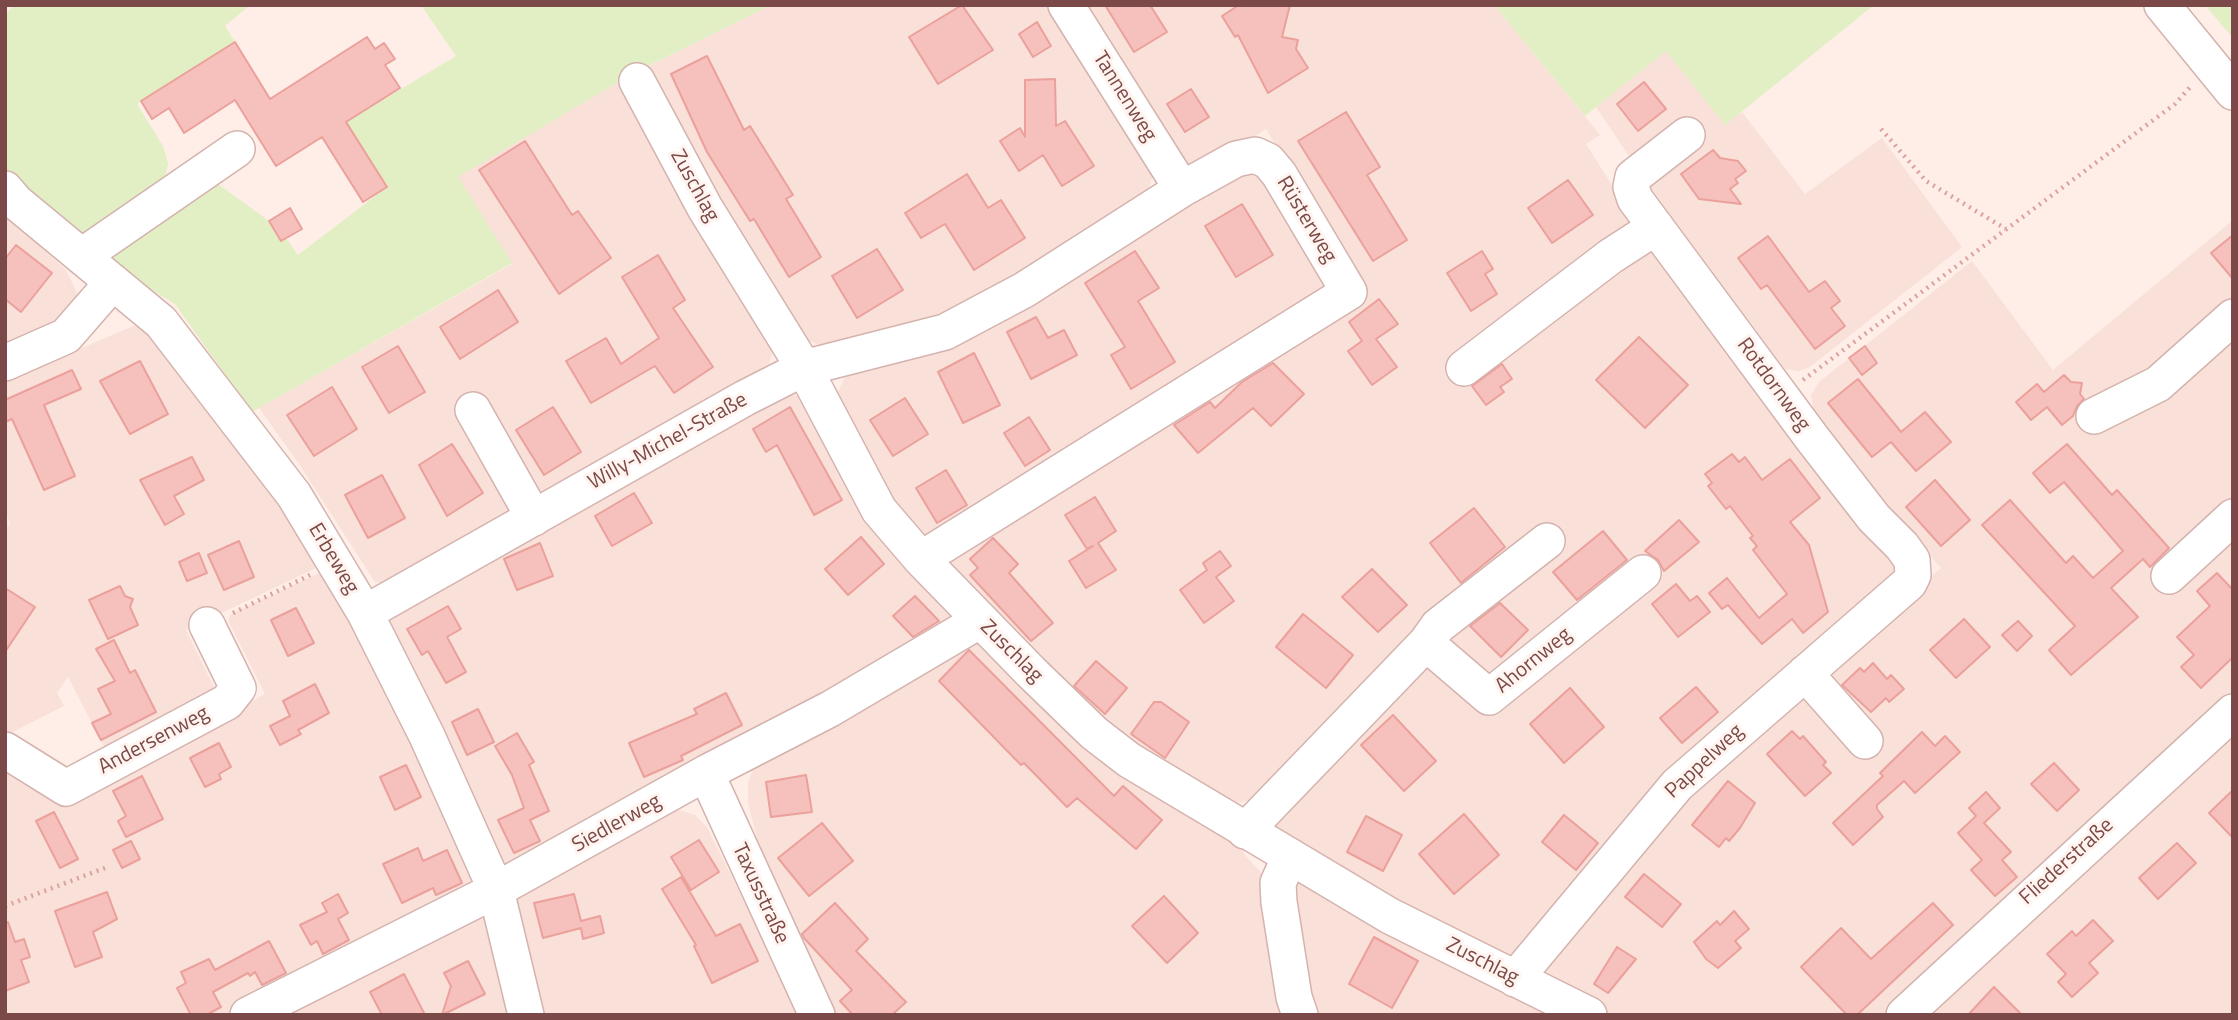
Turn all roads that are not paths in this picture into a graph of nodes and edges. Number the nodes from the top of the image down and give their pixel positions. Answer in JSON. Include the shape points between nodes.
{"nodes":[{"id":1,"x":1066,"y":5,"type":"edge"},
{"id":2,"x":2162,"y":5,"type":"edge"},
{"id":3,"x":637,"y":81,"type":"dead end"},
{"id":4,"x":2233,"y":92,"type":"edge"},
{"id":5,"x":1688,"y":135,"type":"dead end"},
{"id":6,"x":237,"y":149,"type":"dead end"},
{"id":7,"x":5,"y":189,"type":"edge"},
{"id":8,"x":1182,"y":189,"type":"junction"},
{"id":9,"x":1656,"y":227,"type":"junction"},
{"id":10,"x":82,"y":256,"type":"junction"},
{"id":11,"x":113,"y":282,"type":"junction"},
{"id":12,"x":2233,"y":317,"type":"edge"},
{"id":13,"x":5,"y":363,"type":"edge"},
{"id":14,"x":804,"y":368,"type":"junction"},
{"id":15,"x":1464,"y":368,"type":"dead end"},
{"id":16,"x":473,"y":410,"type":"dead end"},
{"id":17,"x":2094,"y":416,"type":"dead end"},
{"id":18,"x":2233,"y":517,"type":"edge"},
{"id":19,"x":534,"y":518,"type":"junction"},
{"id":20,"x":1547,"y":541,"type":"dead end"},
{"id":21,"x":921,"y":559,"type":"junction"},
{"id":22,"x":1913,"y":568,"type":"joint"},
{"id":23,"x":1643,"y":573,"type":"dead end"},
{"id":24,"x":2169,"y":576,"type":"dead end"},
{"id":25,"x":365,"y":613,"type":"junction"},
{"id":26,"x":979,"y":621,"type":"junction"},
{"id":27,"x":207,"y":625,"type":"road end"},
{"id":28,"x":1426,"y":643,"type":"junction"},
{"id":29,"x":1805,"y":673,"type":"junction"},
{"id":30,"x":2233,"y":712,"type":"edge"},
{"id":31,"x":1865,"y":740,"type":"dead end"},
{"id":32,"x":5,"y":750,"type":"edge"},
{"id":33,"x":706,"y":772,"type":"junction"},
{"id":34,"x":1245,"y":831,"type":"junction"},
{"id":35,"x":1290,"y":856,"type":"junction"},
{"id":36,"x":496,"y":890,"type":"junction"},
{"id":37,"x":1515,"y":979,"type":"junction"},
{"id":38,"x":248,"y":1015,"type":"edge"},
{"id":39,"x":526,"y":1015,"type":"edge"},
{"id":40,"x":817,"y":1015,"type":"edge"},
{"id":41,"x":1300,"y":1015,"type":"edge"},
{"id":42,"x":1589,"y":1015,"type":"edge"},
{"id":43,"x":1904,"y":1015,"type":"edge"}],
"edges":[{"from":1,"to":8,"type":"street","name":"Tannenweg"},
{"from":2,"to":4,"type":"street"},
{"from":3,"to":14,"type":"street","name":"Zuschlag","via":[[711,218]]},
{"from":5,"to":9,"type":"street","name":"Rotdornweg","via":[[1633,177],[1635,199]]},
{"from":6,"to":10,"type":"street"},
{"from":7,"to":10,"type":"street","name":"Erbeweg"},
{"from":8,"to":14,"type":"street","name":"Rüsterweg","via":[[1024,290],[945,332]]},
{"from":8,"to":21,"type":"street","name":"Rüsterweg","via":[[1236,159],[1255,155],[1268,161],[1349,292]]},
{"from":9,"to":15,"type":"street"},
{"from":9,"to":22,"type":"street","name":"Rotdornweg","via":[[1874,518],[1902,546]]},
{"from":10,"to":11,"type":"street","name":"Erbeweg"},
{"from":11,"to":13,"type":"street","via":[[66,336]]},
{"from":11,"to":25,"type":"street","name":"Erbeweg","via":[[161,322],[295,495]]},
{"from":12,"to":17,"type":"street","via":[[2158,384]]},
{"from":14,"to":19,"type":"street","name":"Willy-Michel-Straße"},
{"from":14,"to":21,"type":"street","name":"Zuschlag","via":[[867,491],[893,530]]},
{"from":16,"to":19,"type":"street"},
{"from":18,"to":24,"type":"street"},
{"from":19,"to":25,"type":"street","name":"Willy-Michel-Straße"},
{"from":20,"to":28,"type":"street","via":[[1438,626]]},
{"from":21,"to":26,"type":"street","name":"Zuschlag"},
{"from":22,"to":29,"type":"street","name":"Pappelweg","via":[[1909,583]]},
{"from":23,"to":28,"type":"street","name":"Ahornweg","via":[[1489,698]]},
{"from":25,"to":36,"type":"street","name":"Erbeweg"},
{"from":26,"to":33,"type":"street","name":"Siedlerweg","via":[[830,709]]},
{"from":26,"to":34,"type":"street","name":"Zuschlag","via":[[1094,733],[1129,760]]},
{"from":27,"to":32,"type":"street","name":"Andersenweg","via":[[238,688],[227,702],[66,788]]},
{"from":28,"to":34,"type":"street"},
{"from":29,"to":31,"type":"street"},
{"from":29,"to":37,"type":"street","name":"Pappelweg","via":[[1677,785]]},
{"from":30,"to":43,"type":"street","name":"Fliederstraße"},
{"from":33,"to":36,"type":"street","name":"Siedlerweg"},
{"from":33,"to":40,"type":"street","name":"Taxusstraße"},
{"from":34,"to":35,"type":"street","name":"Zuschlag"},
{"from":35,"to":37,"type":"street","name":"Zuschlag","via":[[1390,916]]},
{"from":35,"to":41,"type":"street","via":[[1278,883],[1279,902]]},
{"from":36,"to":38,"type":"street","name":"Siedlerweg"},
{"from":36,"to":39,"type":"street","name":"Erbeweg"},
{"from":37,"to":42,"type":"street","name":"Zuschlag"}]}
